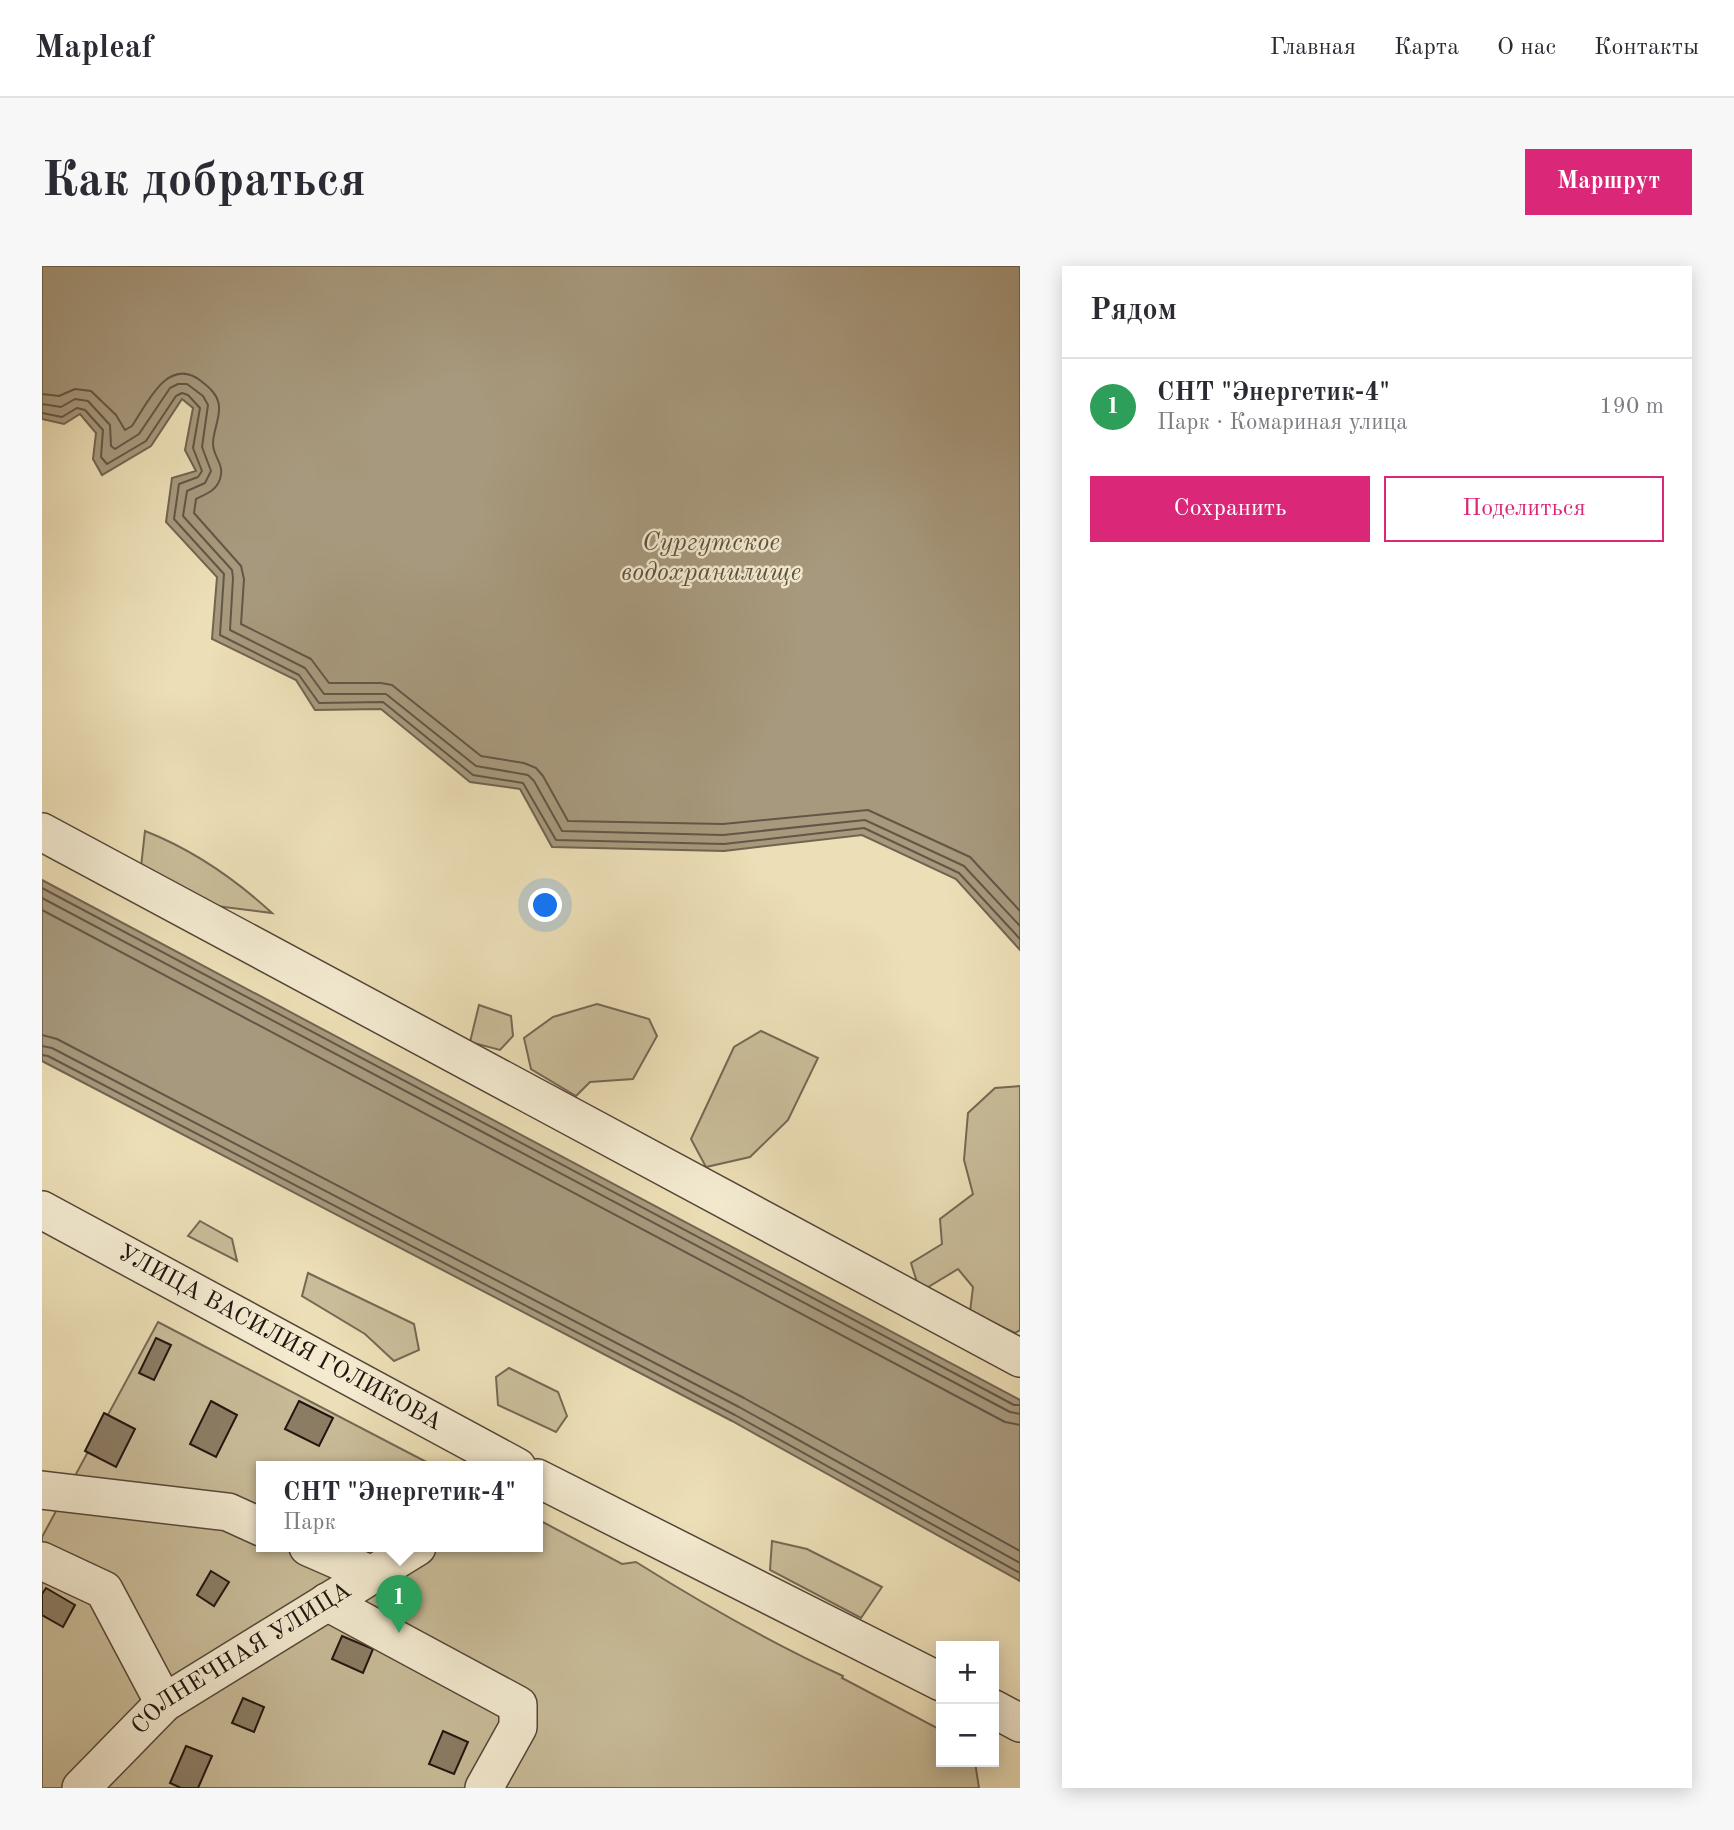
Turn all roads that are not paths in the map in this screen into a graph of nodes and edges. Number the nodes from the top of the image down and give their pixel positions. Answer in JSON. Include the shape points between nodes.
{"nodes":[{"id":1,"x":42,"y":832,"type":"edge"},
{"id":2,"x":42,"y":1210,"type":"edge"},
{"id":3,"x":1020,"y":1358,"type":"edge"},
{"id":4,"x":506,"y":1461,"type":"edge"},
{"id":5,"x":543,"y":1481,"type":"edge"},
{"id":6,"x":42,"y":1490,"type":"edge"},
{"id":7,"x":256,"y":1525,"type":"edge"},
{"id":8,"x":319,"y":1552,"type":"edge"},
{"id":9,"x":409,"y":1552,"type":"edge"},
{"id":10,"x":42,"y":1561,"type":"edge"},
{"id":11,"x":372,"y":1575,"type":"junction"},
{"id":12,"x":327,"y":1602,"type":"junction"},
{"id":13,"x":936,"y":1679,"type":"edge"},
{"id":14,"x":164,"y":1703,"type":"junction"},
{"id":15,"x":999,"y":1712,"type":"edge"},
{"id":16,"x":1020,"y":1723,"type":"edge"},
{"id":17,"x":81,"y":1788,"type":"edge"},
{"id":18,"x":484,"y":1788,"type":"edge"}],
"edges":[{"from":1,"to":3,"type":"street"},
{"from":2,"to":4,"type":"street","name":"УЛИЦА ВАСИЛИЯ ГОЛИКОВА"},
{"from":5,"to":13,"type":"street"},
{"from":6,"to":7,"type":"street","via":[[228,1512]]},
{"from":8,"to":11,"type":"street"},
{"from":9,"to":11,"type":"street","name":"СОЛНЕЧНАЯ УЛИЦА"},
{"from":10,"to":14,"type":"street","via":[[104,1590]]},
{"from":11,"to":12,"type":"street","name":"СОЛНЕЧНАЯ УЛИЦА"},
{"from":12,"to":14,"type":"street","name":"СОЛНЕЧНАЯ УЛИЦА"},
{"from":12,"to":18,"type":"street","via":[[518,1705],[518,1727]]},
{"from":14,"to":17,"type":"street","name":"СОЛНЕЧНАЯ УЛИЦА"},
{"from":15,"to":16,"type":"street"}]}
